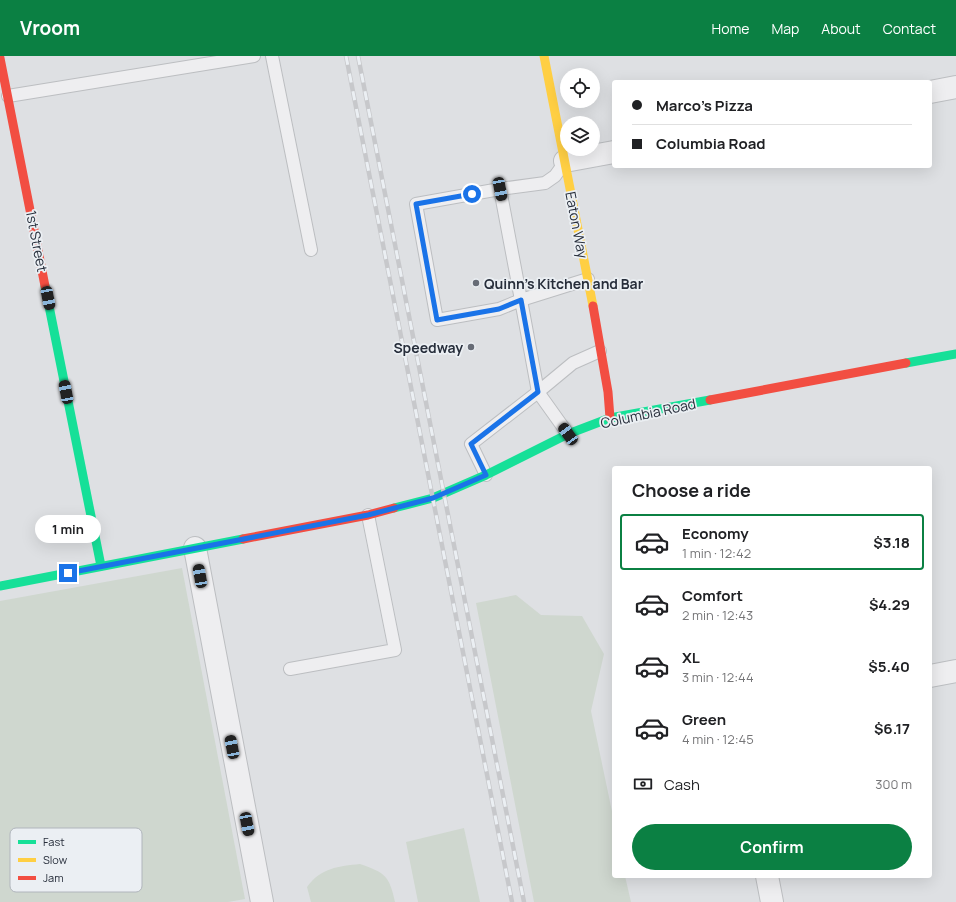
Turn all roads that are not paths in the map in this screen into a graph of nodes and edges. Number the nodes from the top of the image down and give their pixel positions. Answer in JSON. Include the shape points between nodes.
{"nodes":[{"id":1,"x":254,"y":56,"type":"edge"},
{"id":2,"x":272,"y":56,"type":"edge"},
{"id":3,"x":544,"y":56,"type":"edge"},
{"id":4,"x":0,"y":58,"type":"edge"},
{"id":5,"x":2,"y":73,"type":"edge"},
{"id":6,"x":956,"y":87,"type":"edge"},
{"id":7,"x":932,"y":92,"type":"edge"},
{"id":8,"x":8,"y":96,"type":"junction"},
{"id":9,"x":612,"y":152,"type":"edge"},
{"id":10,"x":565,"y":161,"type":"junction"},
{"id":11,"x":500,"y":189,"type":"junction"},
{"id":12,"x":311,"y":250,"type":"dead end"},
{"id":13,"x":588,"y":279,"type":"junction"},
{"id":14,"x":521,"y":300,"type":"junction"},
{"id":15,"x":600,"y":351,"type":"junction"},
{"id":16,"x":956,"y":354,"type":"edge"},
{"id":17,"x":538,"y":392,"type":"junction"},
{"id":18,"x":610,"y":418,"type":"junction"},
{"id":19,"x":568,"y":434,"type":"junction"},
{"id":20,"x":486,"y":475,"type":"junction"},
{"id":21,"x":368,"y":515,"type":"junction"},
{"id":22,"x":195,"y":548,"type":"junction"},
{"id":23,"x":101,"y":566,"type":"junction"},
{"id":24,"x":0,"y":586,"type":"edge"},
{"id":25,"x":290,"y":668,"type":"dead end"},
{"id":26,"x":956,"y":671,"type":"edge"},
{"id":27,"x":932,"y":676,"type":"edge"},
{"id":28,"x":767,"y":878,"type":"edge"},
{"id":29,"x":262,"y":902,"type":"edge"},
{"id":30,"x":772,"y":902,"type":"edge"}],
"edges":[{"from":1,"to":8,"type":"lane"},
{"from":2,"to":12,"type":"lane"},
{"from":3,"to":10,"type":"main road","name":"Eaton Way"},
{"from":4,"to":5,"type":"main road","name":"1st Street"},
{"from":5,"to":8,"type":"main road","name":"1st Street"},
{"from":6,"to":7,"type":"street"},
{"from":8,"to":23,"type":"main road","name":"1st Street"},
{"from":9,"to":10,"type":"street"},
{"from":10,"to":11,"type":"lane","via":[[555,176],[544,183]]},
{"from":10,"to":13,"type":"main road","name":"Eaton Way"},
{"from":11,"to":14,"type":"lane"},
{"from":11,"to":14,"type":"lane","via":[[416,204],[437,320],[499,309]]},
{"from":13,"to":14,"type":"lane"},
{"from":13,"to":15,"type":"main road","name":"Eaton Way"},
{"from":14,"to":17,"type":"lane"},
{"from":15,"to":17,"type":"lane","via":[[573,363]]},
{"from":15,"to":18,"type":"main road","name":"Eaton Way"},
{"from":16,"to":18,"type":"main road","name":"Columbia Road"},
{"from":17,"to":19,"type":"lane"},
{"from":17,"to":20,"type":"lane","via":[[471,444]]},
{"from":18,"to":19,"type":"main road","name":"Columbia Road"},
{"from":19,"to":20,"type":"main road","name":"Columbia Road"},
{"from":20,"to":21,"type":"main road","name":"Columbia Road","via":[[433,498]]},
{"from":21,"to":22,"type":"main road","name":"Columbia Road"},
{"from":21,"to":25,"type":"lane","via":[[395,650]]},
{"from":22,"to":23,"type":"main road","name":"Columbia Road"},
{"from":22,"to":29,"type":"street"},
{"from":23,"to":24,"type":"main road","name":"Columbia Road"},
{"from":26,"to":27,"type":"street"},
{"from":28,"to":30,"type":"street"}]}
